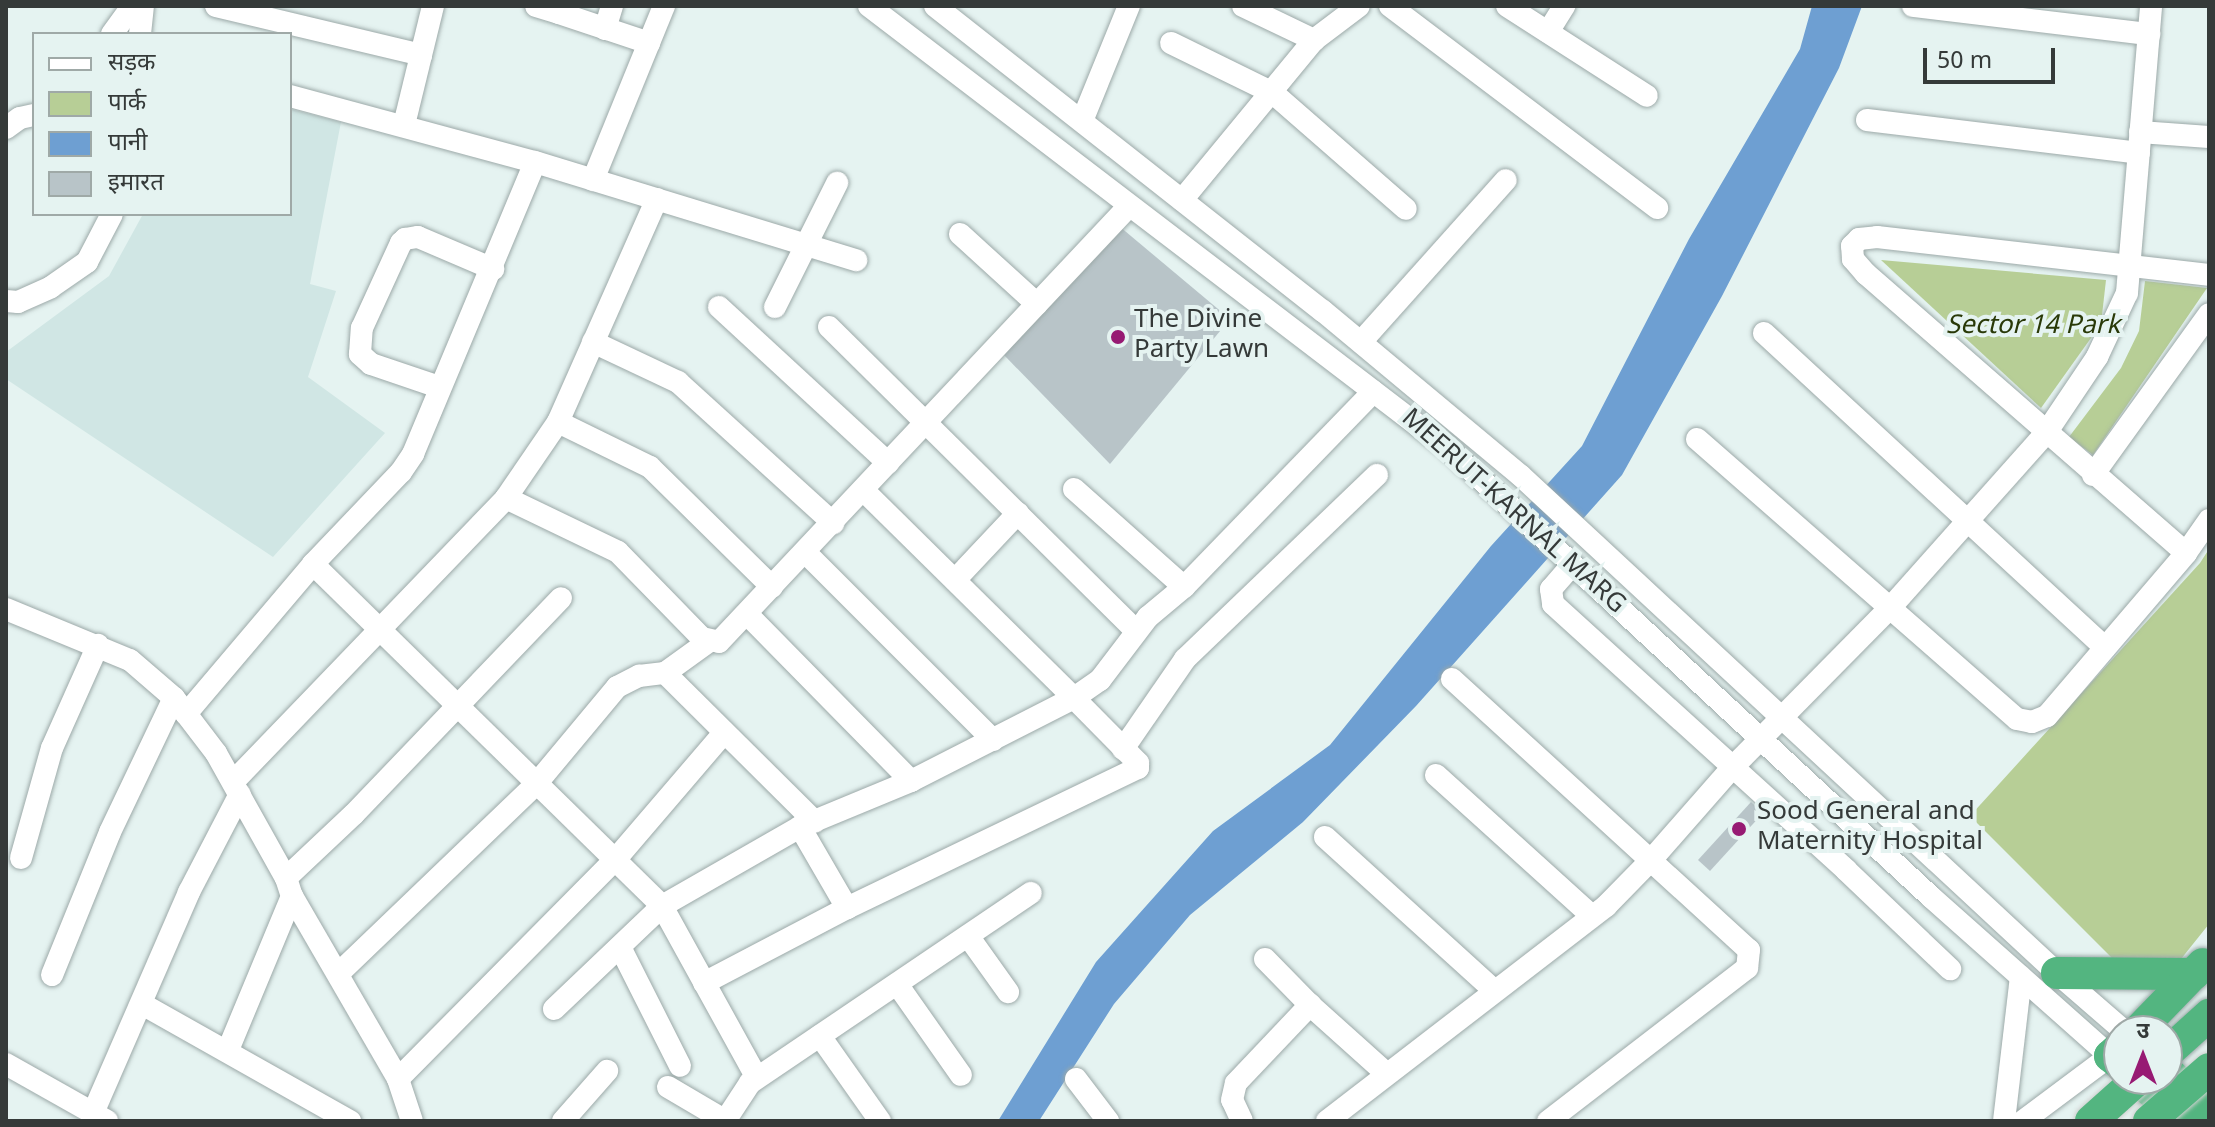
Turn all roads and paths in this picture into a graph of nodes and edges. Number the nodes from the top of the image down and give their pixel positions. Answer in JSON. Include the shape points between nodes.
{"nodes":[{"id":1,"x":132,"y":6,"type":"edge"},
{"id":2,"x":143,"y":6,"type":"edge"},
{"id":3,"x":216,"y":6,"type":"edge"},
{"id":4,"x":433,"y":6,"type":"edge"},
{"id":5,"x":536,"y":6,"type":"edge"},
{"id":6,"x":612,"y":6,"type":"edge"},
{"id":7,"x":664,"y":6,"type":"edge"},
{"id":8,"x":869,"y":6,"type":"edge"},
{"id":9,"x":1129,"y":6,"type":"edge"},
{"id":10,"x":1243,"y":6,"type":"edge"},
{"id":11,"x":1359,"y":6,"type":"edge"},
{"id":12,"x":1390,"y":6,"type":"edge"},
{"id":13,"x":1507,"y":6,"type":"edge"},
{"id":14,"x":1564,"y":6,"type":"edge"},
{"id":15,"x":1913,"y":6,"type":"edge"},
{"id":16,"x":2151,"y":6,"type":"edge"},
{"id":17,"x":946,"y":9,"type":"edge"},
{"id":18,"x":560,"y":10,"type":"edge"},
{"id":19,"x":2016,"y":12,"type":"edge"},
{"id":20,"x":605,"y":29,"type":"junction"},
{"id":21,"x":113,"y":32,"type":"edge"},
{"id":22,"x":140,"y":32,"type":"edge"},
{"id":23,"x":1548,"y":32,"type":"junction"},
{"id":24,"x":2149,"y":34,"type":"junction"},
{"id":25,"x":1314,"y":40,"type":"junction"},
{"id":26,"x":649,"y":43,"type":"junction"},
{"id":27,"x":1171,"y":43,"type":"dead end"},
{"id":28,"x":421,"y":55,"type":"junction"},
{"id":29,"x":1273,"y":93,"type":"junction"},
{"id":30,"x":1647,"y":96,"type":"dead end"},
{"id":31,"x":292,"y":97,"type":"edge"},
{"id":32,"x":1867,"y":120,"type":"dead end"},
{"id":33,"x":1082,"y":121,"type":"junction"},
{"id":34,"x":404,"y":125,"type":"junction"},
{"id":35,"x":2209,"y":137,"type":"edge"},
{"id":36,"x":2140,"y":143,"type":"junction"},
{"id":37,"x":535,"y":162,"type":"junction"},
{"id":38,"x":593,"y":180,"type":"junction"},
{"id":39,"x":1506,"y":180,"type":"dead end"},
{"id":40,"x":837,"y":183,"type":"dead end"},
{"id":41,"x":657,"y":199,"type":"junction"},
{"id":42,"x":1182,"y":200,"type":"junction"},
{"id":43,"x":1129,"y":206,"type":"junction"},
{"id":44,"x":1657,"y":208,"type":"dead end"},
{"id":45,"x":1406,"y":209,"type":"dead end"},
{"id":46,"x":111,"y":216,"type":"edge"},
{"id":47,"x":1204,"y":218,"type":"junction"},
{"id":48,"x":960,"y":234,"type":"dead end"},
{"id":49,"x":1178,"y":244,"type":"junction"},
{"id":50,"x":807,"y":245,"type":"junction"},
{"id":51,"x":856,"y":260,"type":"dead end"},
{"id":52,"x":2129,"y":268,"type":"junction"},
{"id":53,"x":493,"y":269,"type":"junction"},
{"id":54,"x":2209,"y":275,"type":"edge"},
{"id":55,"x":1037,"y":304,"type":"junction"},
{"id":56,"x":10,"y":305,"type":"edge"},
{"id":57,"x":719,"y":307,"type":"dead end"},
{"id":58,"x":775,"y":307,"type":"dead end"},
{"id":59,"x":2209,"y":314,"type":"edge"},
{"id":60,"x":829,"y":327,"type":"dead end"},
{"id":61,"x":1764,"y":333,"type":"dead end"},
{"id":62,"x":593,"y":342,"type":"junction"},
{"id":63,"x":1361,"y":342,"type":"junction"},
{"id":64,"x":439,"y":387,"type":"junction"},
{"id":65,"x":1373,"y":392,"type":"junction"},
{"id":66,"x":558,"y":422,"type":"junction"},
{"id":67,"x":926,"y":423,"type":"junction"},
{"id":68,"x":2046,"y":433,"type":"junction"},
{"id":69,"x":1697,"y":439,"type":"dead end"},
{"id":70,"x":888,"y":463,"type":"junction"},
{"id":71,"x":1377,"y":475,"type":"dead end"},
{"id":72,"x":2093,"y":475,"type":"junction"},
{"id":73,"x":1074,"y":489,"type":"dead end"},
{"id":74,"x":863,"y":490,"type":"junction"},
{"id":75,"x":506,"y":498,"type":"junction"},
{"id":76,"x":1018,"y":513,"type":"junction"},
{"id":77,"x":2209,"y":520,"type":"edge"},
{"id":78,"x":1968,"y":521,"type":"junction"},
{"id":79,"x":833,"y":523,"type":"junction"},
{"id":80,"x":805,"y":552,"type":"junction"},
{"id":81,"x":2186,"y":553,"type":"junction"},
{"id":82,"x":1569,"y":562,"type":"junction"},
{"id":83,"x":313,"y":564,"type":"junction"},
{"id":84,"x":955,"y":580,"type":"junction"},
{"id":85,"x":772,"y":587,"type":"junction"},
{"id":86,"x":1184,"y":587,"type":"junction"},
{"id":87,"x":561,"y":598,"type":"dead end"},
{"id":88,"x":1890,"y":608,"type":"junction"},
{"id":89,"x":6,"y":609,"type":"edge"},
{"id":90,"x":747,"y":614,"type":"junction"},
{"id":91,"x":381,"y":629,"type":"junction"},
{"id":92,"x":1136,"y":631,"type":"junction"},
{"id":93,"x":708,"y":642,"type":"junction"},
{"id":94,"x":98,"y":645,"type":"junction"},
{"id":95,"x":2105,"y":648,"type":"junction"},
{"id":96,"x":665,"y":673,"type":"junction"},
{"id":97,"x":1452,"y":679,"type":"dead end"},
{"id":98,"x":1074,"y":698,"type":"junction"},
{"id":99,"x":458,"y":705,"type":"junction"},
{"id":100,"x":180,"y":706,"type":"junction"},
{"id":101,"x":1782,"y":720,"type":"junction"},
{"id":102,"x":723,"y":734,"type":"junction"},
{"id":103,"x":993,"y":740,"type":"junction"},
{"id":104,"x":1761,"y":741,"type":"junction"},
{"id":105,"x":1123,"y":749,"type":"junction"},
{"id":106,"x":1732,"y":768,"type":"junction"},
{"id":107,"x":1436,"y":775,"type":"dead end"},
{"id":108,"x":911,"y":781,"type":"junction"},
{"id":109,"x":537,"y":783,"type":"junction"},
{"id":110,"x":236,"y":788,"type":"junction"},
{"id":111,"x":808,"y":824,"type":"junction"},
{"id":112,"x":1325,"y":837,"type":"dead end"},
{"id":113,"x":21,"y":858,"type":"dead end"},
{"id":114,"x":1652,"y":859,"type":"junction"},
{"id":115,"x":615,"y":860,"type":"junction"},
{"id":116,"x":289,"y":887,"type":"junction"},
{"id":117,"x":1031,"y":893,"type":"dead end"},
{"id":118,"x":662,"y":906,"type":"junction"},
{"id":119,"x":847,"y":908,"type":"junction"},
{"id":120,"x":1994,"y":915,"type":"junction"},
{"id":121,"x":1592,"y":916,"type":"junction"},
{"id":122,"x":1974,"y":935,"type":"junction"},
{"id":123,"x":968,"y":936,"type":"junction"},
{"id":124,"x":620,"y":947,"type":"junction"},
{"id":125,"x":1265,"y":959,"type":"dead end"},
{"id":126,"x":2201,"y":966,"type":"edge"},
{"id":127,"x":1950,"y":969,"type":"dead end"},
{"id":128,"x":339,"y":973,"type":"junction"},
{"id":129,"x":2057,"y":973,"type":"junction"},
{"id":130,"x":52,"y":975,"type":"dead end"},
{"id":131,"x":2021,"y":977,"type":"junction"},
{"id":132,"x":704,"y":983,"type":"junction"},
{"id":133,"x":897,"y":984,"type":"junction"},
{"id":134,"x":1495,"y":991,"type":"junction"},
{"id":135,"x":1008,"y":992,"type":"dead end"},
{"id":136,"x":142,"y":1004,"type":"junction"},
{"id":137,"x":1310,"y":1005,"type":"junction"},
{"id":138,"x":554,"y":1009,"type":"dead end"},
{"id":139,"x":2154,"y":1015,"type":"edge"},
{"id":140,"x":2209,"y":1015,"type":"edge"},
{"id":141,"x":2103,"y":1031,"type":"edge"},
{"id":142,"x":820,"y":1036,"type":"junction"},
{"id":143,"x":2103,"y":1039,"type":"edge"},
{"id":144,"x":2183,"y":1039,"type":"edge"},
{"id":145,"x":228,"y":1050,"type":"junction"},
{"id":146,"x":2103,"y":1061,"type":"edge"},
{"id":147,"x":6,"y":1064,"type":"edge"},
{"id":148,"x":680,"y":1066,"type":"dead end"},
{"id":149,"x":2209,"y":1069,"type":"edge"},
{"id":150,"x":607,"y":1071,"type":"dead end"},
{"id":151,"x":1387,"y":1074,"type":"junction"},
{"id":152,"x":961,"y":1075,"type":"dead end"},
{"id":153,"x":757,"y":1078,"type":"junction"},
{"id":154,"x":398,"y":1079,"type":"junction"},
{"id":155,"x":1076,"y":1079,"type":"dead end"},
{"id":156,"x":2183,"y":1086,"type":"edge"},
{"id":157,"x":668,"y":1087,"type":"dead end"},
{"id":158,"x":2119,"y":1095,"type":"edge"},
{"id":159,"x":2156,"y":1095,"type":"edge"},
{"id":160,"x":2209,"y":1111,"type":"edge"},
{"id":161,"x":100,"y":1117,"type":"edge"},
{"id":162,"x":350,"y":1121,"type":"edge"},
{"id":163,"x":412,"y":1121,"type":"edge"},
{"id":164,"x":563,"y":1121,"type":"edge"},
{"id":165,"x":725,"y":1121,"type":"edge"},
{"id":166,"x":880,"y":1121,"type":"edge"},
{"id":167,"x":1108,"y":1121,"type":"edge"},
{"id":168,"x":1242,"y":1121,"type":"edge"},
{"id":169,"x":1327,"y":1121,"type":"edge"},
{"id":170,"x":1548,"y":1121,"type":"edge"},
{"id":171,"x":2004,"y":1121,"type":"edge"},
{"id":172,"x":2023,"y":1121,"type":"edge"},
{"id":173,"x":2091,"y":1121,"type":"edge"},
{"id":174,"x":2149,"y":1121,"type":"edge"},
{"id":175,"x":2186,"y":1121,"type":"edge"}],
"edges":[{"from":1,"to":21,"type":"street"},
{"from":2,"to":22,"type":"street"},
{"from":3,"to":28,"type":"street"},
{"from":4,"to":28,"type":"street"},
{"from":5,"to":18,"type":"street"},
{"from":6,"to":20,"type":"street"},
{"from":7,"to":26,"type":"street"},
{"from":8,"to":43,"type":"street","name":"MEERUT-KARNAL MARG"},
{"from":9,"to":33,"type":"street"},
{"from":10,"to":25,"type":"street"},
{"from":11,"to":25,"type":"street"},
{"from":12,"to":44,"type":"street"},
{"from":13,"to":23,"type":"street"},
{"from":14,"to":23,"type":"street"},
{"from":15,"to":19,"type":"street"},
{"from":16,"to":24,"type":"street"},
{"from":17,"to":33,"type":"street","name":"MEERUT-KARNAL MARG"},
{"from":18,"to":20,"type":"street"},
{"from":19,"to":24,"type":"street"},
{"from":20,"to":26,"type":"street"},
{"from":23,"to":30,"type":"street"},
{"from":24,"to":36,"type":"street"},
{"from":25,"to":29,"type":"street"},
{"from":26,"to":38,"type":"street"},
{"from":27,"to":29,"type":"street"},
{"from":28,"to":34,"type":"street"},
{"from":29,"to":42,"type":"street"},
{"from":29,"to":45,"type":"street"},
{"from":31,"to":34,"type":"street"},
{"from":32,"to":36,"type":"street"},
{"from":33,"to":42,"type":"street","name":"MEERUT-KARNAL MARG"},
{"from":34,"to":37,"type":"street"},
{"from":35,"to":36,"type":"street"},
{"from":36,"to":52,"type":"street"},
{"from":37,"to":38,"type":"street"},
{"from":37,"to":53,"type":"street"},
{"from":38,"to":41,"type":"street"},
{"from":39,"to":63,"type":"street"},
{"from":40,"to":50,"type":"street"},
{"from":41,"to":50,"type":"street"},
{"from":41,"to":62,"type":"street"},
{"from":42,"to":47,"type":"street","name":"MEERUT-KARNAL MARG"},
{"from":43,"to":49,"type":"street","name":"MEERUT-KARNAL MARG"},
{"from":43,"to":55,"type":"street"},
{"from":46,"to":56,"type":"street","via":[[87,262],[51,287]]},
{"from":47,"to":49,"type":"street"},
{"from":47,"to":63,"type":"street","name":"MEERUT-KARNAL MARG"},
{"from":48,"to":55,"type":"street"},
{"from":49,"to":65,"type":"street","name":"MEERUT-KARNAL MARG"},
{"from":50,"to":51,"type":"street"},
{"from":50,"to":58,"type":"street"},
{"from":52,"to":54,"type":"street"},
{"from":52,"to":68,"type":"street","via":[[2127,293],[2115,323]]},
{"from":52,"to":68,"type":"street","via":[[1877,237],[1859,239],[1852,246],[1853,259],[1866,274]]},
{"from":53,"to":64,"type":"street"},
{"from":53,"to":64,"type":"street","via":[[427,239],[405,239],[362,328],[360,354],[371,364]]},
{"from":55,"to":67,"type":"street"},
{"from":57,"to":70,"type":"street"},
{"from":59,"to":72,"type":"street"},
{"from":60,"to":67,"type":"street"},
{"from":61,"to":78,"type":"street"},
{"from":62,"to":66,"type":"street"},
{"from":62,"to":79,"type":"street","via":[[678,382]]},
{"from":63,"to":101,"type":"street","name":"MEERUT-KARNAL MARG","via":[[1520,475]]},
{"from":64,"to":83,"type":"street","via":[[420,443],[401,472]]},
{"from":65,"to":82,"type":"street","name":"MEERUT-KARNAL MARG","via":[[1445,446]]},
{"from":65,"to":86,"type":"street"},
{"from":66,"to":75,"type":"street"},
{"from":66,"to":85,"type":"street","via":[[650,467]]},
{"from":67,"to":70,"type":"street"},
{"from":67,"to":76,"type":"street"},
{"from":68,"to":72,"type":"street"},
{"from":68,"to":78,"type":"street"},
{"from":69,"to":88,"type":"street"},
{"from":70,"to":74,"type":"street"},
{"from":71,"to":105,"type":"street","via":[[1185,659]]},
{"from":72,"to":81,"type":"street"},
{"from":73,"to":86,"type":"street"},
{"from":74,"to":79,"type":"street"},
{"from":74,"to":84,"type":"street"},
{"from":75,"to":91,"type":"street"},
{"from":75,"to":93,"type":"street","via":[[618,552]]},
{"from":76,"to":84,"type":"street"},
{"from":76,"to":92,"type":"street"},
{"from":77,"to":81,"type":"street"},
{"from":78,"to":88,"type":"street"},
{"from":78,"to":95,"type":"street"},
{"from":79,"to":80,"type":"street"},
{"from":80,"to":85,"type":"street"},
{"from":80,"to":103,"type":"street"},
{"from":81,"to":95,"type":"street"},
{"from":82,"to":104,"type":"street","name":"MEERUT-KARNAL MARG"},
{"from":82,"to":106,"type":"street","via":[[1551,589],[1553,604]]},
{"from":83,"to":91,"type":"street"},
{"from":83,"to":100,"type":"street"},
{"from":84,"to":98,"type":"street"},
{"from":85,"to":90,"type":"street"},
{"from":86,"to":92,"type":"street"},
{"from":87,"to":99,"type":"street"},
{"from":88,"to":95,"type":"street","via":[[2017,719],[2032,722],[2047,716]]},
{"from":88,"to":101,"type":"street"},
{"from":89,"to":94,"type":"street"},
{"from":90,"to":93,"type":"street","via":[[722,640]]},
{"from":90,"to":108,"type":"street"},
{"from":91,"to":99,"type":"street"},
{"from":91,"to":110,"type":"street"},
{"from":92,"to":98,"type":"street","via":[[1116,664]]},
{"from":93,"to":96,"type":"street"},
{"from":94,"to":100,"type":"street","via":[[130,660]]},
{"from":94,"to":113,"type":"street","via":[[56,739]]},
{"from":96,"to":102,"type":"street"},
{"from":96,"to":109,"type":"street","via":[[639,676],[617,687]]},
{"from":97,"to":114,"type":"street"},
{"from":98,"to":103,"type":"street"},
{"from":98,"to":105,"type":"street"},
{"from":99,"to":109,"type":"street"},
{"from":99,"to":116,"type":"street"},
{"from":100,"to":110,"type":"street"},
{"from":100,"to":130,"type":"street","via":[[110,832]]},
{"from":101,"to":104,"type":"street"},
{"from":101,"to":120,"type":"street","name":"MEERUT-KARNAL MARG"},
{"from":102,"to":111,"type":"street"},
{"from":102,"to":115,"type":"street"},
{"from":103,"to":108,"type":"street"},
{"from":104,"to":106,"type":"street"},
{"from":104,"to":122,"type":"street","name":"MEERUT-KARNAL MARG"},
{"from":105,"to":119,"type":"street","via":[[1138,763],[1136,772]]},
{"from":106,"to":114,"type":"street"},
{"from":106,"to":127,"type":"street"},
{"from":107,"to":121,"type":"street"},
{"from":108,"to":111,"type":"street"},
{"from":109,"to":115,"type":"street"},
{"from":109,"to":128,"type":"street"},
{"from":110,"to":116,"type":"street"},
{"from":110,"to":136,"type":"street"},
{"from":111,"to":118,"type":"street"},
{"from":111,"to":119,"type":"street"},
{"from":112,"to":134,"type":"street"},
{"from":114,"to":121,"type":"street"},
{"from":114,"to":170,"type":"street","via":[[1747,945],[1747,968]]},
{"from":115,"to":118,"type":"street"},
{"from":115,"to":154,"type":"street"},
{"from":116,"to":128,"type":"street"},
{"from":116,"to":145,"type":"street"},
{"from":117,"to":123,"type":"street"},
{"from":118,"to":124,"type":"street"},
{"from":118,"to":132,"type":"street"},
{"from":119,"to":132,"type":"street"},
{"from":120,"to":122,"type":"street"},
{"from":120,"to":129,"type":"street","name":"MEERUT-KARNAL MARG"},
{"from":121,"to":134,"type":"street"},
{"from":122,"to":131,"type":"street","name":"MEERUT-KARNAL MARG"},
{"from":123,"to":133,"type":"street"},
{"from":123,"to":135,"type":"street"},
{"from":124,"to":138,"type":"street"},
{"from":124,"to":148,"type":"street"},
{"from":125,"to":137,"type":"street"},
{"from":126,"to":129,"type":"highway"},
{"from":126,"to":139,"type":"highway"},
{"from":128,"to":154,"type":"street"},
{"from":129,"to":141,"type":"street","name":"MEERUT-KARNAL MARG"},
{"from":131,"to":143,"type":"street","name":"MEERUT-KARNAL MARG"},
{"from":131,"to":171,"type":"street"},
{"from":132,"to":153,"type":"street"},
{"from":133,"to":142,"type":"street"},
{"from":133,"to":152,"type":"street"},
{"from":134,"to":151,"type":"street"},
{"from":136,"to":145,"type":"street"},
{"from":136,"to":161,"type":"street"},
{"from":137,"to":151,"type":"street"},
{"from":137,"to":168,"type":"street","via":[[1236,1083],[1232,1100]]},
{"from":140,"to":144,"type":"highway"},
{"from":142,"to":153,"type":"street"},
{"from":142,"to":166,"type":"street"},
{"from":145,"to":162,"type":"street"},
{"from":146,"to":172,"type":"street"},
{"from":147,"to":161,"type":"street"},
{"from":149,"to":174,"type":"highway","bridge":true},
{"from":150,"to":164,"type":"street"},
{"from":151,"to":169,"type":"street"},
{"from":153,"to":165,"type":"street"},
{"from":154,"to":163,"type":"street"},
{"from":155,"to":167,"type":"street"},
{"from":156,"to":160,"type":"highway"},
{"from":157,"to":165,"type":"street"},
{"from":158,"to":173,"type":"highway","bridge":true},
{"from":159,"to":175,"type":"highway"}]}
